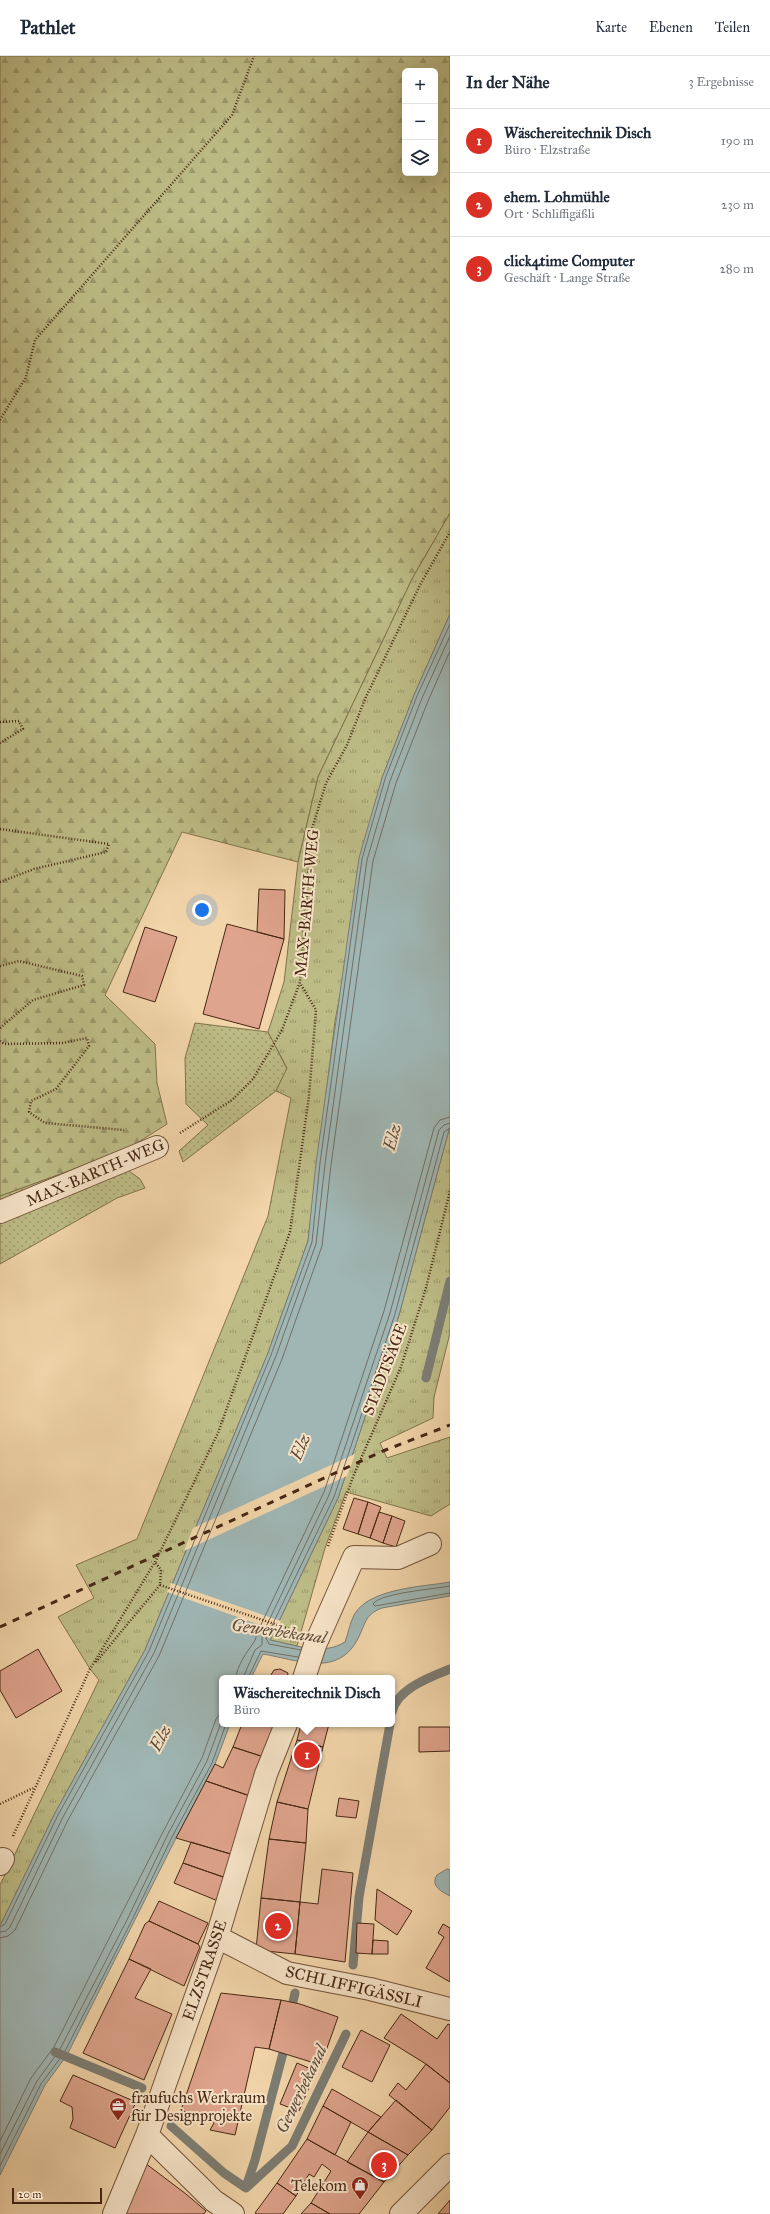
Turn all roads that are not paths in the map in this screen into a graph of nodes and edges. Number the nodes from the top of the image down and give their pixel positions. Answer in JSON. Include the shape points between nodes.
{"nodes":[{"id":1,"x":158,"y":1147,"type":"road end"},
{"id":2,"x":0,"y":1212,"type":"edge"},
{"id":3,"x":430,"y":1544,"type":"dead end"},
{"id":4,"x":309,"y":1663,"type":"edge"},
{"id":5,"x":285,"y":1727,"type":"edge"},
{"id":6,"x":217,"y":1937,"type":"junction"},
{"id":7,"x":450,"y":2009,"type":"edge"},
{"id":8,"x":147,"y":2135,"type":"junction"},
{"id":9,"x":450,"y":2165,"type":"edge"},
{"id":10,"x":114,"y":2214,"type":"edge"},
{"id":11,"x":233,"y":2214,"type":"edge"},
{"id":12,"x":401,"y":2214,"type":"edge"}],
"edges":[{"from":1,"to":2,"type":"street","name":"MAX-BARTH-WEG"},
{"from":3,"to":4,"type":"street","via":[[398,1558],[354,1557]]},
{"from":5,"to":6,"type":"street","name":"ELZSTRASSE","via":[[266,1774]]},
{"from":6,"to":7,"type":"street","name":"SCHLIFFIGÄSSLI","via":[[288,1973],[370,1989]]},
{"from":6,"to":8,"type":"street","name":"ELZSTRASSE"},
{"from":8,"to":10,"type":"street","name":"ELZSTRASSE"},
{"from":8,"to":11,"type":"street","via":[[214,2201]]},
{"from":9,"to":12,"type":"street"}]}
